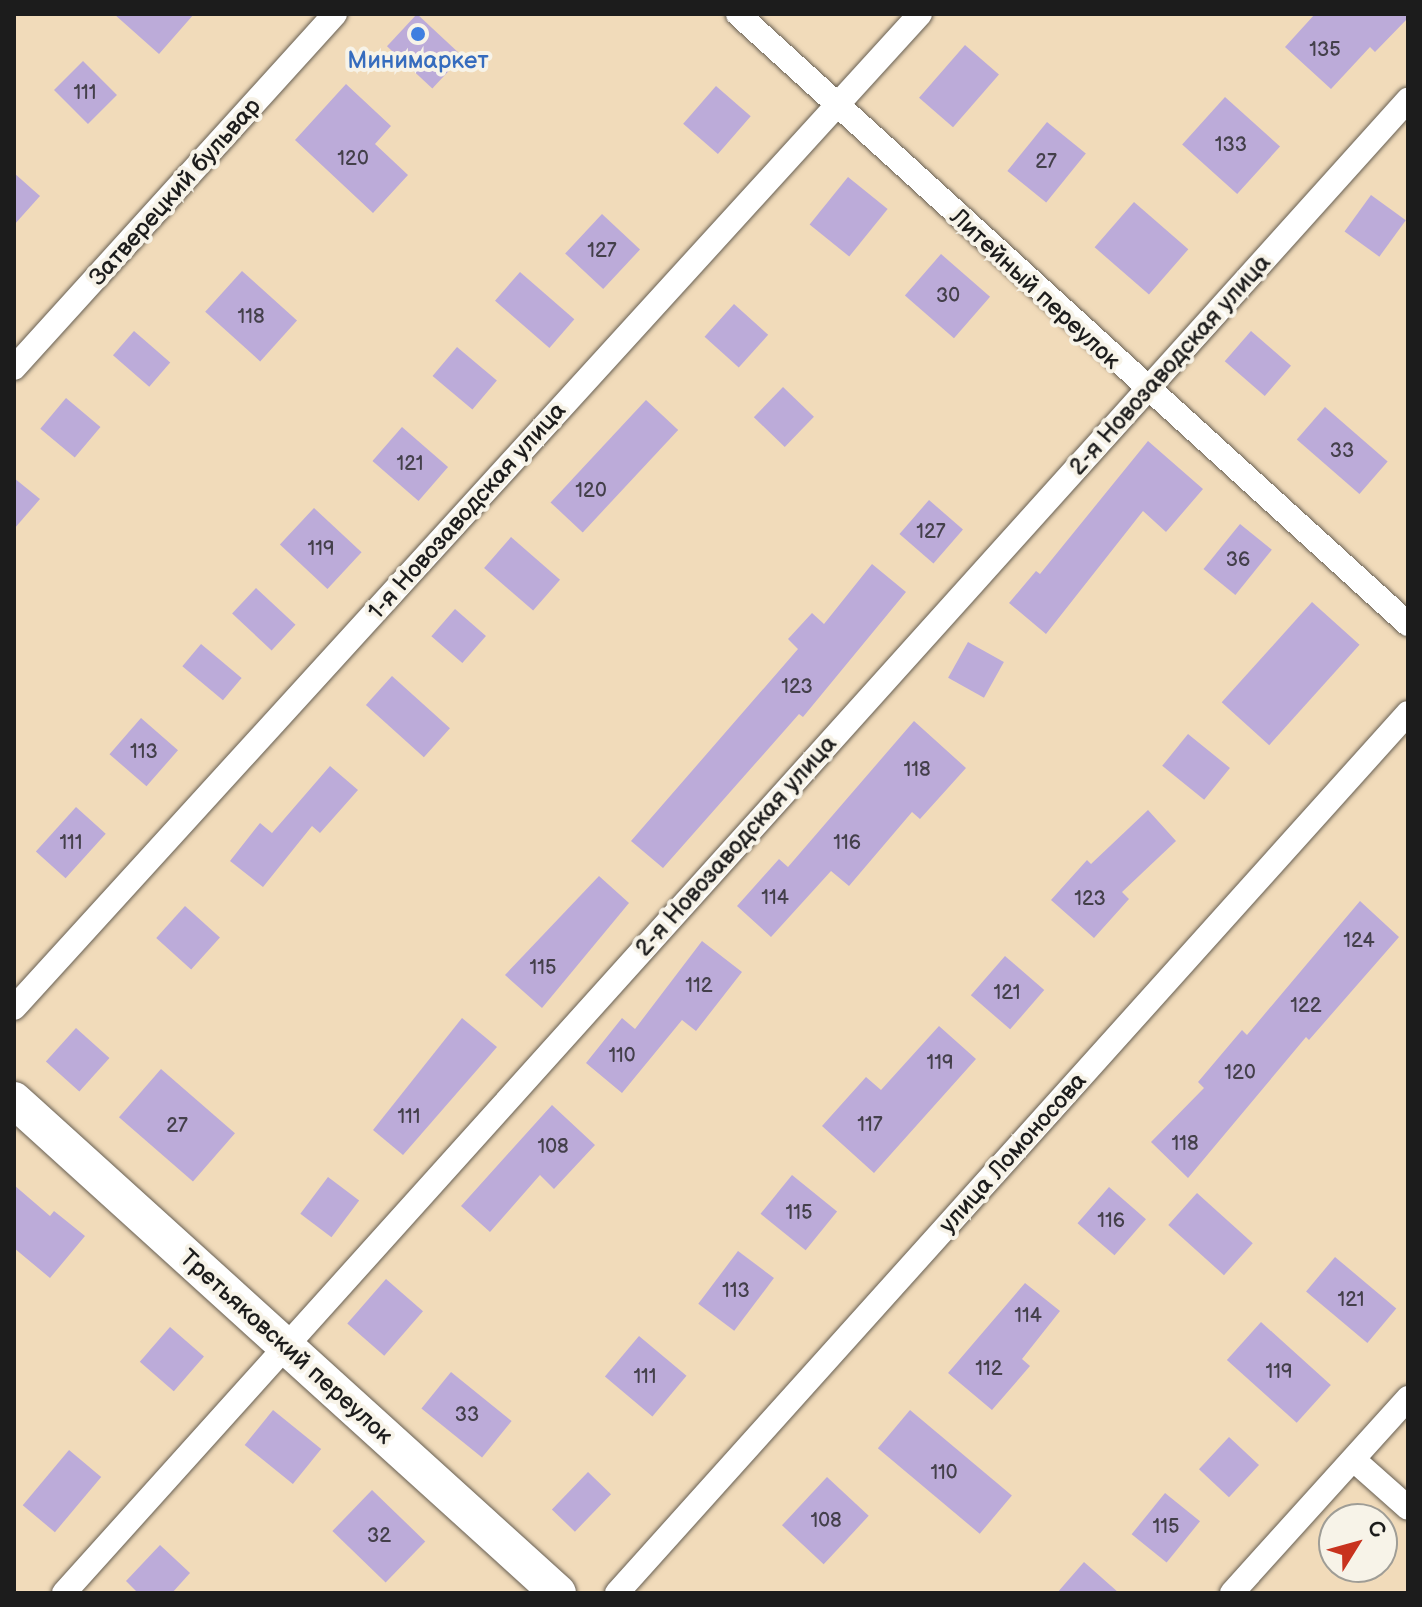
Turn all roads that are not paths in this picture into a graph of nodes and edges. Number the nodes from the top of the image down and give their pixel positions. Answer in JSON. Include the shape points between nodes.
{"nodes":[{"id":1,"x":335,"y":14,"type":"edge"},
{"id":2,"x":738,"y":14,"type":"edge"},
{"id":3,"x":920,"y":14,"type":"edge"},
{"id":4,"x":1408,"y":100,"type":"edge"},
{"id":5,"x":837,"y":106,"type":"junction"},
{"id":6,"x":14,"y":368,"type":"edge"},
{"id":7,"x":1146,"y":391,"type":"junction"},
{"id":8,"x":1408,"y":624,"type":"edge"},
{"id":9,"x":1408,"y":713,"type":"edge"},
{"id":10,"x":14,"y":1008,"type":"edge"},
{"id":11,"x":14,"y":1100,"type":"edge"},
{"id":12,"x":285,"y":1346,"type":"junction"},
{"id":13,"x":1408,"y":1398,"type":"edge"},
{"id":14,"x":1354,"y":1460,"type":"junction"},
{"id":15,"x":1408,"y":1508,"type":"edge"},
{"id":16,"x":64,"y":1593,"type":"edge"},
{"id":17,"x":558,"y":1593,"type":"edge"},
{"id":18,"x":617,"y":1593,"type":"edge"},
{"id":19,"x":1232,"y":1593,"type":"edge"}],
"edges":[{"from":1,"to":6,"type":"street","name":"Затверецкий бульвар"},
{"from":2,"to":5,"type":"street","name":"Литейный переулок"},
{"from":3,"to":5,"type":"street","name":"1-я Новозаводская улица"},
{"from":4,"to":7,"type":"street","name":"2-я Новозаводская улица"},
{"from":5,"to":7,"type":"street","name":"Литейный переулок"},
{"from":5,"to":10,"type":"street","name":"1-я Новозаводская улица"},
{"from":7,"to":8,"type":"street","name":"Литейный переулок"},
{"from":7,"to":12,"type":"street","name":"2-я Новозаводская улица"},
{"from":9,"to":18,"type":"street","name":"улица Ломоносова"},
{"from":11,"to":12,"type":"main road","name":"Третьяковский переулок"},
{"from":12,"to":16,"type":"street","name":"2-я Новозаводская улица"},
{"from":12,"to":17,"type":"main road","name":"Третьяковский переулок"},
{"from":13,"to":14,"type":"street"},
{"from":14,"to":15,"type":"street"},
{"from":14,"to":19,"type":"street"}]}
